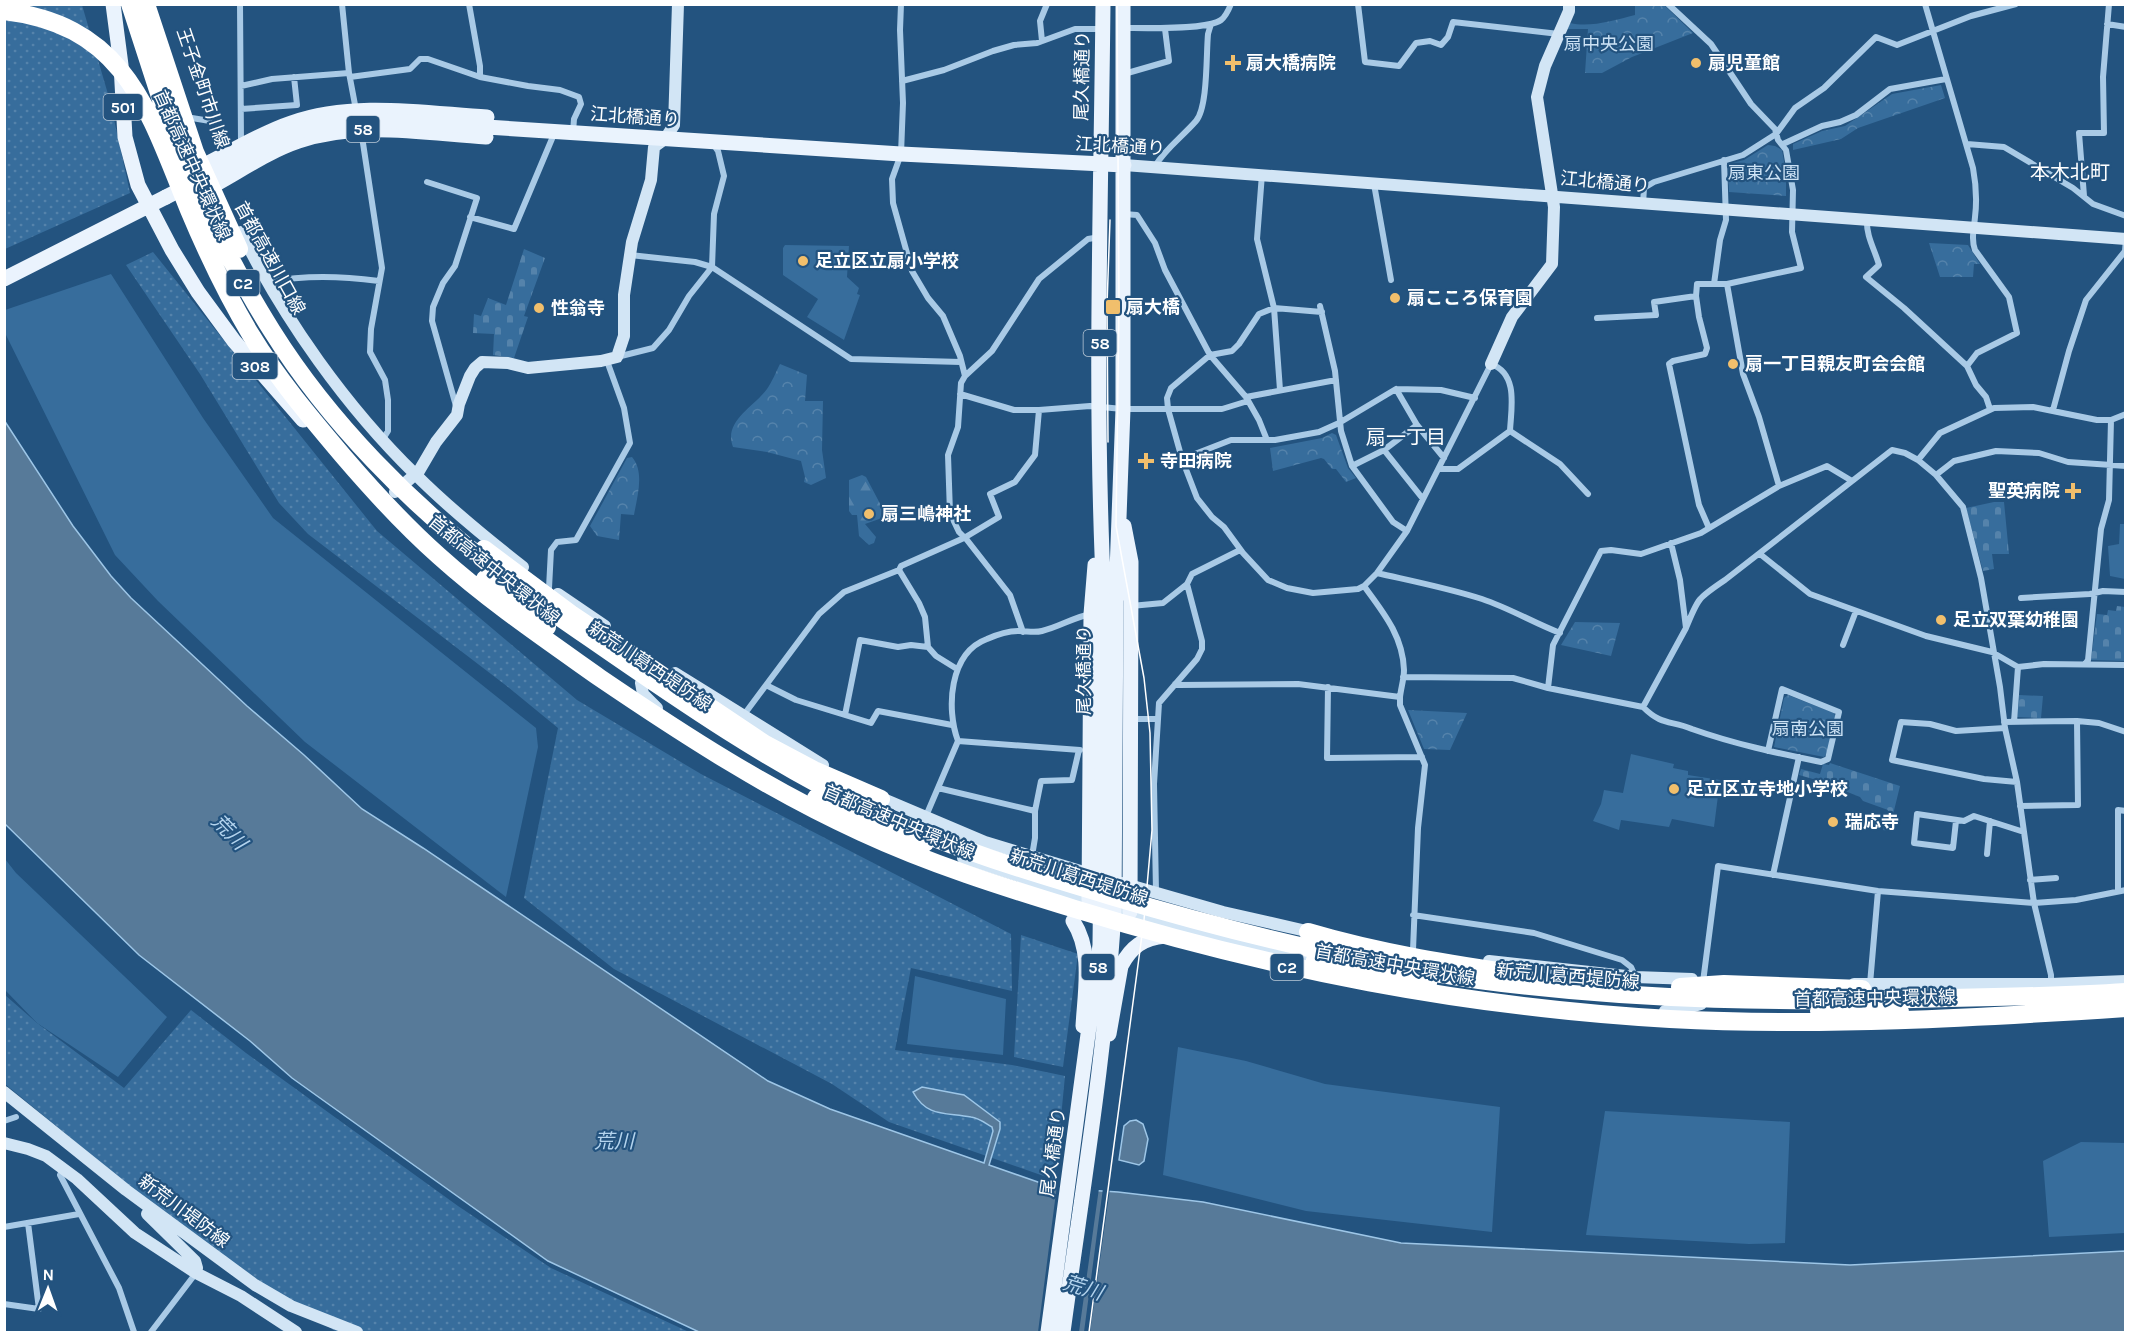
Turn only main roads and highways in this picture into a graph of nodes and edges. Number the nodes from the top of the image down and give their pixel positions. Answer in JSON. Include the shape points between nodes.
{"nodes":[{"id":1,"x":113,"y":4,"type":"edge"},
{"id":2,"x":130,"y":4,"type":"edge"},
{"id":3,"x":140,"y":4,"type":"edge"},
{"id":4,"x":146,"y":4,"type":"edge"},
{"id":5,"x":154,"y":4,"type":"edge"},
{"id":6,"x":678,"y":4,"type":"edge"},
{"id":7,"x":1103,"y":4,"type":"edge"},
{"id":8,"x":1123,"y":4,"type":"edge"},
{"id":9,"x":1569,"y":4,"type":"edge"},
{"id":10,"x":4,"y":9,"type":"edge"},
{"id":11,"x":533,"y":131,"type":"junction"},
{"id":12,"x":665,"y":139,"type":"junction"},
{"id":13,"x":1100,"y":165,"type":"junction"},
{"id":14,"x":1124,"y":165,"type":"junction"},
{"id":15,"x":202,"y":166,"type":"junction"},
{"id":16,"x":211,"y":187,"type":"junction"},
{"id":17,"x":1553,"y":197,"type":"junction"},
{"id":18,"x":148,"y":206,"type":"junction"},
{"id":19,"x":2126,"y":239,"type":"edge"},
{"id":20,"x":4,"y":279,"type":"edge"},
{"id":21,"x":248,"y":307,"type":"junction"},
{"id":22,"x":1491,"y":364,"type":"road end"},
{"id":23,"x":358,"y":474,"type":"junction"},
{"id":24,"x":415,"y":475,"type":"junction"},
{"id":25,"x":395,"y":492,"type":"junction"},
{"id":26,"x":420,"y":497,"type":"junction"},
{"id":27,"x":1120,"y":509,"type":"junction"},
{"id":28,"x":1100,"y":520,"type":"junction"},
{"id":29,"x":497,"y":570,"type":"junction"},
{"id":30,"x":1110,"y":599,"type":"junction"},
{"id":31,"x":641,"y":683,"type":"junction"},
{"id":32,"x":881,"y":799,"type":"junction"},
{"id":33,"x":875,"y":826,"type":"junction"},
{"id":34,"x":925,"y":843,"type":"junction"},
{"id":35,"x":905,"y":846,"type":"junction"},
{"id":36,"x":1089,"y":874,"type":"junction"},
{"id":37,"x":1130,"y":885,"type":"junction"},
{"id":38,"x":1089,"y":900,"type":"junction"},
{"id":39,"x":1130,"y":912,"type":"junction"},
{"id":40,"x":1072,"y":921,"type":"joint"},
{"id":41,"x":1308,"y":932,"type":"junction"},
{"id":42,"x":1171,"y":936,"type":"joint"},
{"id":43,"x":1315,"y":960,"type":"junction"},
{"id":44,"x":1362,"y":977,"type":"junction"},
{"id":45,"x":1423,"y":983,"type":"junction"},
{"id":46,"x":2125,"y":995,"type":"edge"},
{"id":47,"x":1701,"y":1004,"type":"junction"},
{"id":48,"x":2049,"y":1008,"type":"junction"},
{"id":49,"x":1092,"y":1069,"type":"junction"},
{"id":50,"x":4,"y":1092,"type":"edge"},
{"id":51,"x":4,"y":1143,"type":"edge"},
{"id":52,"x":126,"y":1190,"type":"junction"},
{"id":53,"x":196,"y":1273,"type":"junction"},
{"id":54,"x":296,"y":1332,"type":"edge"},
{"id":55,"x":357,"y":1332,"type":"edge"},
{"id":56,"x":1048,"y":1332,"type":"edge"},
{"id":57,"x":1063,"y":1332,"type":"edge"}],
"edges":[{"from":1,"to":18,"type":"main road","number":"501","via":[[125,137]]},
{"from":2,"to":21,"type":"highway","bridge":true,"via":[[196,199]]},
{"from":3,"to":15,"type":"main road"},
{"from":4,"to":26,"type":"highway","name":"首都高速川口線","bridge":true,"via":[[195,152],[258,286],[335,399]]},
{"from":5,"to":15,"type":"main road","name":"王子金町市川線","via":[[192,118]]},
{"from":6,"to":12,"type":"main road","via":[[674,125]]},
{"from":7,"to":13,"type":"main road","name":"尾久橋通り","number":"58"},
{"from":8,"to":14,"type":"main road","name":"尾久橋通り","number":"58"},
{"from":9,"to":17,"type":"main road","via":[[1545,66],[1538,97]]},
{"from":10,"to":23,"type":"highway","name":"首都高速中央環状線","number":"C2","bridge":true,"via":[[36,16],[80,35],[125,74],[148,113],[206,250],[250,334],[294,397]]},
{"from":10,"to":29,"type":"highway","name":"首都高速中央環状線","number":"C2","bridge":true,"via":[[46,15],[73,26],[98,41],[128,70],[155,109],[247,291],[300,372],[416,502]]},
{"from":11,"to":12,"type":"main road","name":"江北橋通り","number":"58"},
{"from":11,"to":15,"type":"main road","number":"58","via":[[491,118],[356,111],[314,116],[272,130]]},
{"from":11,"to":16,"type":"main road","number":"58","via":[[487,137],[361,129],[319,135],[277,150]]},
{"from":11,"to":18,"type":"main road","name":"江北橋通り","number":"58","bridge":true,"via":[[374,120],[322,124],[287,135]]},
{"from":12,"to":13,"type":"main road","name":"江北橋通り","number":"58","via":[[710,138]]},
{"from":12,"to":24,"type":"main road","via":[[654,147],[651,180],[632,242],[624,295],[624,336],[612,359],[528,368],[482,362],[470,376],[457,415]]},
{"from":13,"to":14,"type":"main road","name":"江北橋通り","number":"58"},
{"from":13,"to":28,"type":"main road","name":"尾久橋通り","number":"58"},
{"from":14,"to":17,"type":"main road","name":"江北橋通り"},
{"from":14,"to":27,"type":"main road","name":"尾久橋通り","number":"58"},
{"from":15,"to":16,"type":"main road","name":"王子金町市川線"},
{"from":16,"to":24,"type":"main road","name":"新荒川葛西堤防線","via":[[318,359]]},
{"from":16,"to":25,"type":"main road","name":"新荒川葛西堤防線","via":[[239,266],[292,367],[330,420]]},
{"from":17,"to":19,"type":"main road","name":"江北橋通り"},
{"from":17,"to":22,"type":"main road","via":[[1552,264],[1512,317]]},
{"from":18,"to":20,"type":"main road","name":"江北橋通り"},
{"from":18,"to":25,"type":"main road","number":"308","via":[[198,292],[254,365],[354,472],[381,492]]},
{"from":21,"to":23,"type":"highway","bridge":true,"via":[[304,402]]},
{"from":21,"to":33,"type":"highway","bridge":true,"via":[[344,447],[445,549],[540,622],[637,689],[765,770]]},
{"from":23,"to":48,"type":"highway","name":"首都高速中央環状線","number":"C2","bridge":true,"via":[[412,531],[480,591],[708,749],[864,834],[926,860],[1059,904],[1151,932],[1311,972],[1528,1007],[1768,1022],[1884,1020]]},
{"from":24,"to":25,"type":"main road"},
{"from":24,"to":32,"type":"main road","name":"新荒川葛西堤防線","via":[[549,588],[656,661]]},
{"from":25,"to":31,"type":"main road","name":"新荒川葛西堤防線","via":[[464,555]]},
{"from":26,"to":29,"type":"highway","name":"首都高速中央環状線","number":"C2","bridge":true},
{"from":26,"to":32,"type":"highway","via":[[571,614],[765,744]]},
{"from":27,"to":30,"type":"main road","name":"尾久橋通り","number":"58"},
{"from":27,"to":37,"type":"main road","via":[[1131,562]]},
{"from":28,"to":30,"type":"main road","name":"尾久橋通り","number":"58"},
{"from":28,"to":36,"type":"main road","via":[[1084,750]]},
{"from":29,"to":46,"type":"highway","name":"首都高速中央環状線","number":"C2","bridge":true,"via":[[539,603],[722,727],[875,813],[1026,871],[1166,913],[1359,959],[1481,980],[1630,994],[1861,1000]]},
{"from":30,"to":49,"type":"main road","name":"尾久橋通り","number":"58","bridge":true,"via":[[1114,910]]},
{"from":31,"to":34,"type":"main road","name":"新荒川葛西堤防線","via":[[769,764]]},
{"from":31,"to":35,"type":"main road","via":[[643,694],[653,706],[711,745],[814,804]]},
{"from":32,"to":36,"type":"main road","name":"新荒川葛西堤防線","via":[[985,842]]},
{"from":33,"to":34,"type":"highway"},
{"from":33,"to":35,"type":"highway"},
{"from":34,"to":38,"type":"main road","name":"新荒川葛西堤防線"},
{"from":35,"to":40,"type":"main road","via":[[1056,907]]},
{"from":36,"to":37,"type":"main road","name":"新荒川葛西堤防線"},
{"from":36,"to":38,"type":"main road"},
{"from":37,"to":39,"type":"main road"},
{"from":37,"to":41,"type":"main road","name":"新荒川葛西堤防線"},
{"from":38,"to":39,"type":"main road","name":"新荒川葛西堤防線"},
{"from":39,"to":43,"type":"main road","name":"新荒川葛西堤防線"},
{"from":40,"to":49,"type":"main road","bridge":true,"via":[[1082,940],[1087,963],[1083,1036]]},
{"from":41,"to":46,"type":"main road","name":"新荒川葛西堤防線","via":[[1536,967],[1635,976],[1870,984],[2051,984]]},
{"from":41,"to":46,"type":"highway","bridge":true,"via":[[1401,956],[1532,976],[1680,987],[1724,984]]},
{"from":42,"to":44,"type":"main road"},
{"from":42,"to":49,"type":"main road","bridge":true,"via":[[1139,943],[1126,957],[1121,966],[1111,1027]]},
{"from":43,"to":45,"type":"highway"},
{"from":43,"to":47,"type":"main road","name":"新荒川葛西堤防線","via":[[1530,992]]},
{"from":44,"to":45,"type":"highway"},
{"from":44,"to":47,"type":"main road","via":[[1528,1001],[1629,1010],[1679,1011]]},
{"from":45,"to":48,"type":"highway","bridge":true,"via":[[1540,998],[1678,1009]]},
{"from":46,"to":48,"type":"highway","name":"首都高速中央環状線","number":"C2","bridge":true},
{"from":47,"to":48,"type":"main road","name":"新荒川葛西堤防線"},
{"from":49,"to":56,"type":"main road","name":"尾久橋通り","number":"58","bridge":true},
{"from":49,"to":57,"type":"main road","name":"尾久橋通り","number":"58","bridge":true},
{"from":50,"to":52,"type":"main road","name":"新荒川堤防線"},
{"from":51,"to":53,"type":"main road","via":[[38,1153],[63,1168],[135,1233]]},
{"from":52,"to":53,"type":"main road","via":[[195,1261]]},
{"from":52,"to":55,"type":"main road","name":"新荒川堤防線","via":[[261,1289],[298,1309]]},
{"from":53,"to":54,"type":"main road","via":[[241,1296]]}]}
